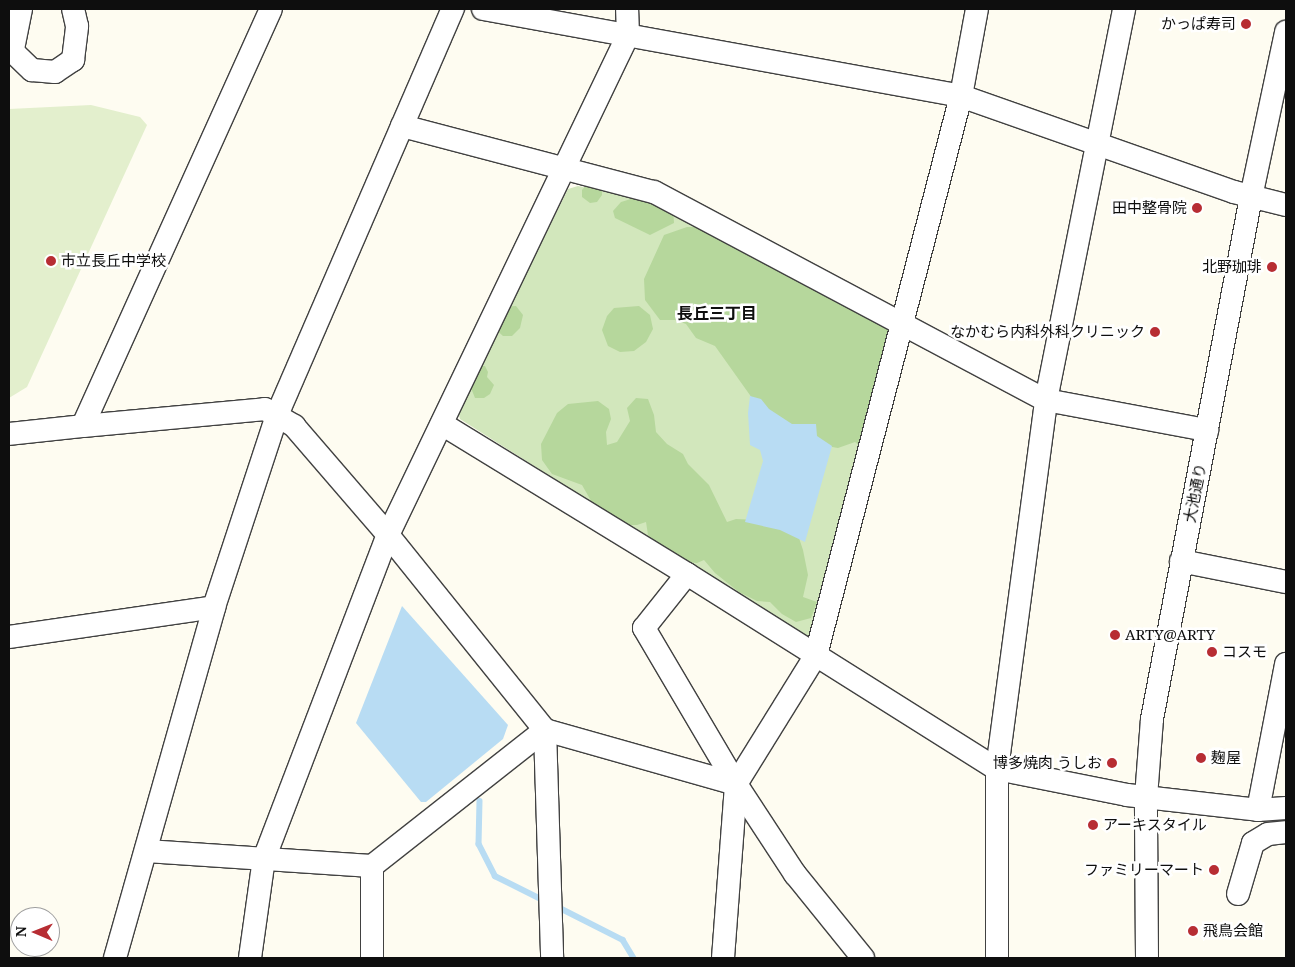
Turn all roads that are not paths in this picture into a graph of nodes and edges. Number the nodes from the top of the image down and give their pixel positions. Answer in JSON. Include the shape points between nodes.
{"nodes":[{"id":1,"x":20,"y":9,"type":"edge"},
{"id":2,"x":73,"y":9,"type":"edge"},
{"id":3,"x":271,"y":9,"type":"edge"},
{"id":4,"x":453,"y":9,"type":"edge"},
{"id":5,"x":482,"y":9,"type":"edge"},
{"id":6,"x":627,"y":9,"type":"edge"},
{"id":7,"x":977,"y":9,"type":"edge"},
{"id":8,"x":1124,"y":9,"type":"edge"},
{"id":9,"x":1286,"y":32,"type":"edge"},
{"id":10,"x":628,"y":35,"type":"junction"},
{"id":11,"x":11,"y":49,"type":"edge"},
{"id":12,"x":961,"y":96,"type":"junction"},
{"id":13,"x":402,"y":126,"type":"junction"},
{"id":14,"x":1098,"y":143,"type":"junction"},
{"id":15,"x":564,"y":170,"type":"junction"},
{"id":16,"x":1251,"y":197,"type":"junction"},
{"id":17,"x":1286,"y":205,"type":"edge"},
{"id":18,"x":903,"y":324,"type":"junction"},
{"id":19,"x":1046,"y":400,"type":"junction"},
{"id":20,"x":277,"y":415,"type":"junction"},
{"id":21,"x":442,"y":424,"type":"junction"},
{"id":22,"x":83,"y":426,"type":"junction"},
{"id":23,"x":1207,"y":430,"type":"junction"},
{"id":24,"x":9,"y":434,"type":"edge"},
{"id":25,"x":388,"y":535,"type":"junction"},
{"id":26,"x":1181,"y":560,"type":"junction"},
{"id":27,"x":687,"y":574,"type":"junction"},
{"id":28,"x":1286,"y":582,"type":"edge"},
{"id":29,"x":214,"y":608,"type":"junction"},
{"id":30,"x":9,"y":637,"type":"edge"},
{"id":31,"x":816,"y":655,"type":"junction"},
{"id":32,"x":1286,"y":664,"type":"edge"},
{"id":33,"x":545,"y":730,"type":"junction"},
{"id":34,"x":997,"y":769,"type":"junction"},
{"id":35,"x":736,"y":784,"type":"junction"},
{"id":36,"x":1146,"y":797,"type":"junction"},
{"id":37,"x":1286,"y":808,"type":"edge"},
{"id":38,"x":1258,"y":810,"type":"junction"},
{"id":39,"x":1286,"y":832,"type":"edge"},
{"id":40,"x":146,"y":851,"type":"junction"},
{"id":41,"x":264,"y":859,"type":"junction"},
{"id":42,"x":372,"y":866,"type":"junction"},
{"id":43,"x":1238,"y":894,"type":"dead end"},
{"id":44,"x":115,"y":958,"type":"edge"},
{"id":45,"x":250,"y":958,"type":"edge"},
{"id":46,"x":372,"y":958,"type":"edge"},
{"id":47,"x":552,"y":958,"type":"edge"},
{"id":48,"x":723,"y":958,"type":"edge"},
{"id":49,"x":863,"y":958,"type":"edge"},
{"id":50,"x":997,"y":958,"type":"edge"},
{"id":51,"x":1147,"y":958,"type":"edge"}],
"edges":[{"from":1,"to":11,"type":"street"},
{"from":2,"to":11,"type":"street","via":[[77,26],[73,60],[55,72],[32,70]]},
{"from":3,"to":22,"type":"street"},
{"from":4,"to":13,"type":"street"},
{"from":5,"to":10,"type":"street"},
{"from":6,"to":10,"type":"street"},
{"from":7,"to":12,"type":"street"},
{"from":8,"to":14,"type":"street"},
{"from":9,"to":16,"type":"street","name":"大池通り"},
{"from":10,"to":12,"type":"street"},
{"from":10,"to":15,"type":"street"},
{"from":12,"to":14,"type":"street"},
{"from":12,"to":18,"type":"street"},
{"from":13,"to":15,"type":"street"},
{"from":13,"to":20,"type":"street"},
{"from":14,"to":16,"type":"street"},
{"from":14,"to":19,"type":"street"},
{"from":15,"to":18,"type":"street","via":[[654,192]]},
{"from":15,"to":21,"type":"street"},
{"from":16,"to":17,"type":"street"},
{"from":16,"to":23,"type":"street","name":"大池通り"},
{"from":18,"to":19,"type":"street"},
{"from":18,"to":31,"type":"street"},
{"from":19,"to":23,"type":"street"},
{"from":19,"to":34,"type":"street"},
{"from":20,"to":22,"type":"street","via":[[265,409]]},
{"from":20,"to":25,"type":"street","via":[[294,426]]},
{"from":20,"to":29,"type":"street"},
{"from":21,"to":25,"type":"street"},
{"from":21,"to":27,"type":"street"},
{"from":22,"to":24,"type":"street"},
{"from":23,"to":26,"type":"street","name":"大池通り"},
{"from":25,"to":33,"type":"street"},
{"from":25,"to":41,"type":"street"},
{"from":26,"to":28,"type":"street"},
{"from":26,"to":36,"type":"street","name":"大池通り","via":[[1152,719]]},
{"from":27,"to":31,"type":"street"},
{"from":27,"to":35,"type":"street","via":[[644,628]]},
{"from":29,"to":30,"type":"street"},
{"from":29,"to":40,"type":"street"},
{"from":31,"to":34,"type":"street"},
{"from":31,"to":35,"type":"street"},
{"from":32,"to":38,"type":"street"},
{"from":33,"to":35,"type":"street"},
{"from":33,"to":42,"type":"street"},
{"from":33,"to":47,"type":"street"},
{"from":34,"to":36,"type":"street"},
{"from":34,"to":50,"type":"street"},
{"from":35,"to":48,"type":"street"},
{"from":35,"to":49,"type":"street","via":[[794,874]]},
{"from":36,"to":38,"type":"street"},
{"from":36,"to":51,"type":"street","name":"大池通り"},
{"from":37,"to":38,"type":"street"},
{"from":39,"to":43,"type":"street","via":[[1268,834],[1253,843]]},
{"from":40,"to":41,"type":"street"},
{"from":40,"to":44,"type":"street"},
{"from":41,"to":42,"type":"street"},
{"from":41,"to":45,"type":"street"},
{"from":42,"to":46,"type":"street"}]}
